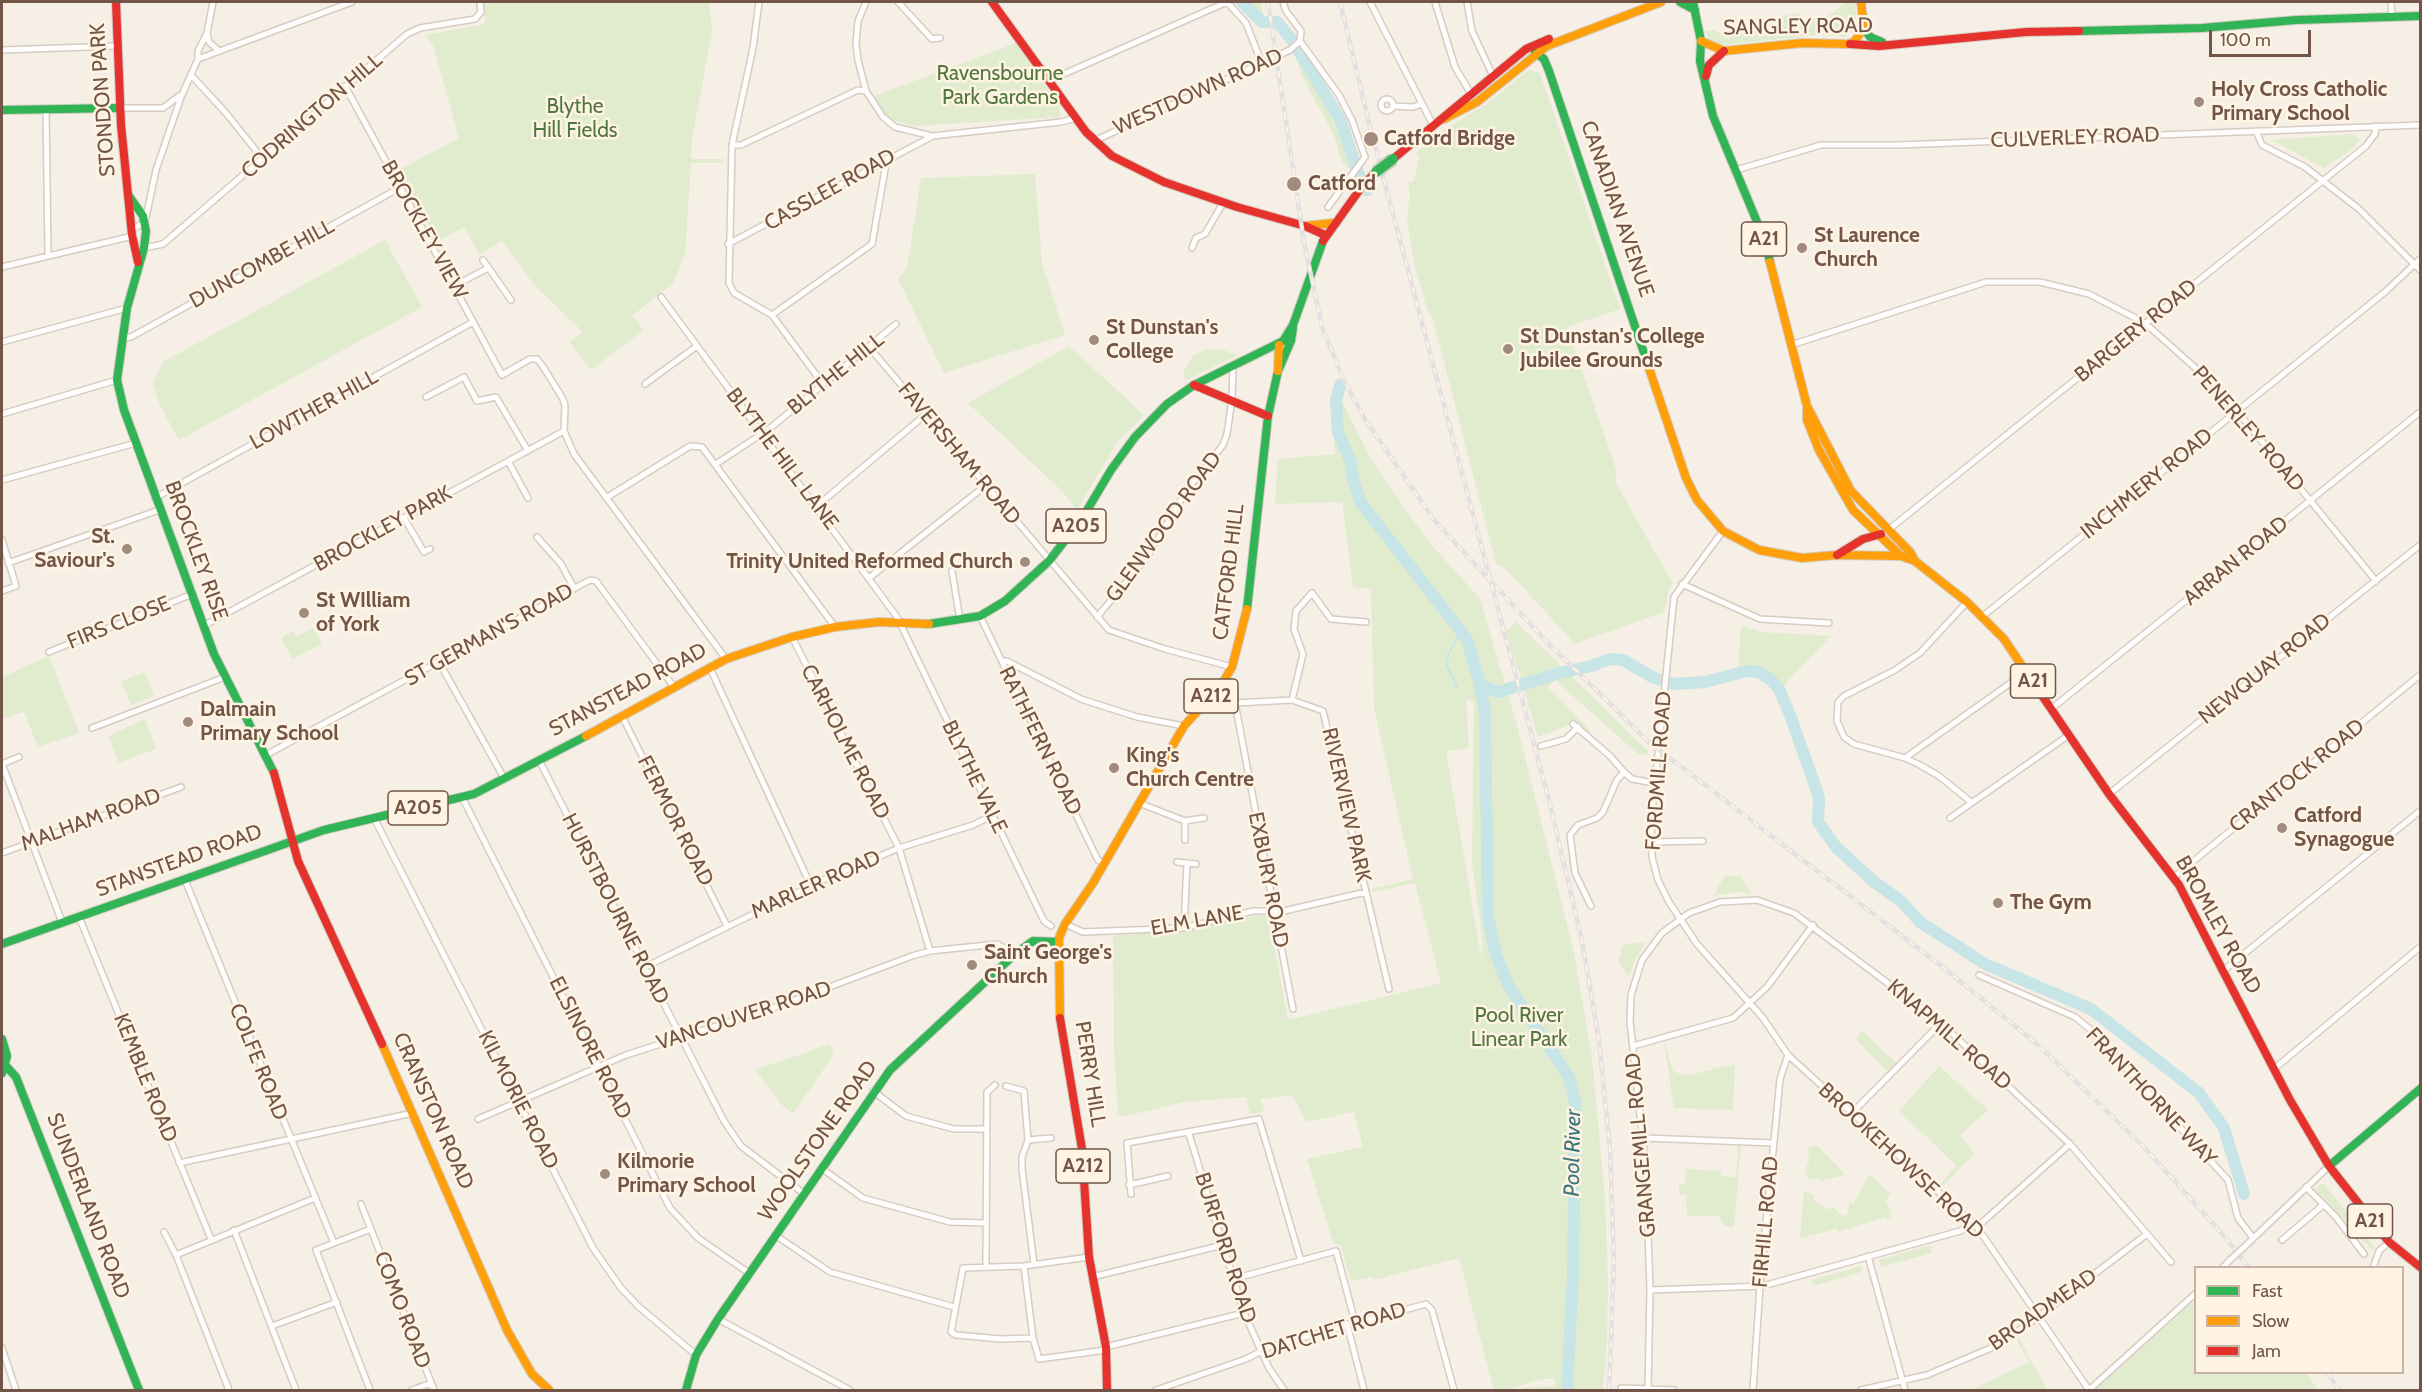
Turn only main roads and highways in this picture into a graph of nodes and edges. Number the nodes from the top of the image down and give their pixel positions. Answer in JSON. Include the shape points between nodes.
{"nodes":[{"id":1,"x":116,"y":2,"type":"edge"},
{"id":2,"x":992,"y":2,"type":"edge"},
{"id":3,"x":1661,"y":2,"type":"edge"},
{"id":4,"x":1680,"y":2,"type":"edge"},
{"id":5,"x":1861,"y":2,"type":"edge"},
{"id":6,"x":1636,"y":6,"type":"edge"},
{"id":7,"x":1694,"y":6,"type":"edge"},
{"id":8,"x":2421,"y":16,"type":"edge"},
{"id":9,"x":1864,"y":28,"type":"junction"},
{"id":10,"x":1570,"y":36,"type":"junction"},
{"id":11,"x":1701,"y":41,"type":"junction"},
{"id":12,"x":1847,"y":44,"type":"junction"},
{"id":13,"x":1896,"y":44,"type":"junction"},
{"id":14,"x":1724,"y":51,"type":"junction"},
{"id":15,"x":1538,"y":52,"type":"junction"},
{"id":16,"x":1507,"y":65,"type":"junction"},
{"id":17,"x":1706,"y":78,"type":"junction"},
{"id":18,"x":1496,"y":82,"type":"junction"},
{"id":19,"x":120,"y":108,"type":"junction"},
{"id":20,"x":2,"y":111,"type":"edge"},
{"id":21,"x":1444,"y":119,"type":"junction"},
{"id":22,"x":134,"y":222,"type":"junction"},
{"id":23,"x":1327,"y":222,"type":"junction"},
{"id":24,"x":1305,"y":226,"type":"junction"},
{"id":25,"x":1325,"y":236,"type":"junction"},
{"id":26,"x":138,"y":263,"type":"junction"},
{"id":27,"x":1293,"y":325,"type":"junction"},
{"id":28,"x":1279,"y":345,"type":"junction"},
{"id":29,"x":1278,"y":371,"type":"junction"},
{"id":30,"x":1194,"y":385,"type":"junction"},
{"id":31,"x":1807,"y":406,"type":"junction"},
{"id":32,"x":1268,"y":416,"type":"junction"},
{"id":33,"x":1868,"y":527,"type":"junction"},
{"id":34,"x":1883,"y":533,"type":"junction"},
{"id":35,"x":1859,"y":542,"type":"junction"},
{"id":36,"x":1837,"y":555,"type":"junction"},
{"id":37,"x":1901,"y":556,"type":"junction"},
{"id":38,"x":1914,"y":561,"type":"junction"},
{"id":39,"x":290,"y":842,"type":"junction"},
{"id":40,"x":1059,"y":942,"type":"junction"},
{"id":41,"x":2,"y":944,"type":"edge"},
{"id":42,"x":2,"y":1039,"type":"edge"},
{"id":43,"x":4,"y":1069,"type":"edge"},
{"id":44,"x":2421,"y":1089,"type":"edge"},
{"id":45,"x":2329,"y":1166,"type":"junction"},
{"id":46,"x":2421,"y":1267,"type":"edge"},
{"id":47,"x":139,"y":1390,"type":"edge"},
{"id":48,"x":549,"y":1390,"type":"edge"},
{"id":49,"x":686,"y":1390,"type":"edge"},
{"id":50,"x":1107,"y":1390,"type":"edge"}],
"edges":[{"from":1,"to":19,"type":"main road","name":"STONDON PARK"},
{"from":2,"to":24,"type":"main road","via":[[1076,118],[1112,156],[1142,173],[1223,203]]},
{"from":3,"to":6,"type":"main road"},
{"from":4,"to":7,"type":"main road"},
{"from":5,"to":9,"type":"main road"},
{"from":6,"to":10,"type":"main road"},
{"from":7,"to":11,"type":"main road","name":"BROMLEY ROAD"},
{"from":8,"to":13,"type":"main road","name":"SANGLEY ROAD","via":[[2202,28],[2026,32]]},
{"from":9,"to":12,"type":"main road","via":[[1854,42]]},
{"from":9,"to":13,"type":"main road","name":"SANGLEY ROAD","via":[[1870,38]]},
{"from":10,"to":15,"type":"main road"},
{"from":10,"to":16,"type":"main road","via":[[1556,36],[1526,49]]},
{"from":11,"to":14,"type":"main road","name":"SANGLEY ROAD"},
{"from":11,"to":17,"type":"main road","name":"BROMLEY ROAD","number":"A21","via":[[1700,57]]},
{"from":12,"to":13,"type":"main road","name":"SANGLEY ROAD"},
{"from":12,"to":14,"type":"main road","name":"SANGLEY ROAD","via":[[1802,43]]},
{"from":14,"to":17,"type":"main road","via":[[1709,65]]},
{"from":15,"to":16,"type":"main road"},
{"from":15,"to":18,"type":"main road"},
{"from":15,"to":36,"type":"main road","name":"CANADIAN AVENUE","via":[[1549,71],[1686,478],[1697,500],[1724,531],[1760,550],[1787,557]]},
{"from":16,"to":18,"type":"main road"},
{"from":17,"to":31,"type":"main road","name":"BROMLEY ROAD","number":"A21","via":[[1713,116],[1765,241]]},
{"from":18,"to":21,"type":"main road","via":[[1472,95]]},
{"from":18,"to":21,"type":"main road","via":[[1460,113]]},
{"from":19,"to":20,"type":"main road"},
{"from":19,"to":22,"type":"main road","name":"STONDON PARK"},
{"from":21,"to":23,"type":"main road","name":"CATFORD HILL","bridge":true,"via":[[1363,185]]},
{"from":22,"to":26,"type":"main road","name":"STONDON PARK"},
{"from":22,"to":26,"type":"main road","name":"STONDON PARK","via":[[145,222],[144,248]]},
{"from":23,"to":24,"type":"main road"},
{"from":23,"to":25,"type":"main road","name":"CATFORD HILL"},
{"from":24,"to":25,"type":"main road"},
{"from":25,"to":27,"type":"main road","name":"CATFORD HILL"},
{"from":26,"to":39,"type":"main road","name":"BROCKLEY RISE","via":[[127,308],[117,380],[119,393],[202,626],[276,777]]},
{"from":27,"to":28,"type":"main road"},
{"from":27,"to":29,"type":"main road","name":"CATFORD HILL","number":"A212","via":[[1291,341]]},
{"from":28,"to":29,"type":"main road","name":"CATFORD HILL","number":"A212"},
{"from":28,"to":30,"type":"main road","name":"STANSTEAD ROAD","number":"A205"},
{"from":29,"to":32,"type":"main road","name":"CATFORD HILL","number":"A212"},
{"from":30,"to":32,"type":"main road"},
{"from":30,"to":39,"type":"main road","name":"STANSTEAD ROAD","number":"A205","via":[[1167,404],[1135,437],[1049,561],[1005,601],[980,616],[961,622],[879,622],[835,627],[726,658],[504,779],[462,797]]},
{"from":31,"to":33,"type":"main road","name":"BROMLEY ROAD","number":"A21","via":[[1807,420],[1828,471]]},
{"from":31,"to":34,"type":"main road","name":"BROMLEY ROAD","number":"A21","via":[[1841,477]]},
{"from":32,"to":40,"type":"main road","name":"CATFORD HILL","number":"A212","via":[[1246,620],[1232,668],[1184,726],[1065,924]]},
{"from":33,"to":34,"type":"main road","name":"BROMLEY ROAD","number":"A21"},
{"from":33,"to":35,"type":"main road"},
{"from":34,"to":35,"type":"main road","name":"CANADIAN AVENUE"},
{"from":34,"to":37,"type":"main road","name":"BROMLEY ROAD","number":"A21"},
{"from":34,"to":38,"type":"main road","name":"BROMLEY ROAD","number":"A21","via":[[1911,552]]},
{"from":35,"to":36,"type":"main road","name":"CANADIAN AVENUE"},
{"from":36,"to":37,"type":"main road","name":"CANADIAN AVENUE"},
{"from":37,"to":38,"type":"main road","name":"BROMLEY ROAD","number":"A21"},
{"from":38,"to":45,"type":"main road","name":"BROMLEY ROAD","number":"A21","via":[[1967,602],[2004,639],[2109,794],[2174,877]]},
{"from":39,"to":41,"type":"main road","name":"STANSTEAD ROAD","number":"A205"},
{"from":39,"to":48,"type":"main road","name":"CRANSTON ROAD","via":[[507,1330],[532,1374]]},
{"from":40,"to":49,"type":"main road","name":"WOOLSTONE ROAD","via":[[1033,941],[1015,954],[890,1070],[718,1319],[696,1355]]},
{"from":40,"to":50,"type":"main road","name":"PERRY HILL","number":"A212","via":[[1060,1016],[1080,1139],[1089,1257],[1106,1348]]},
{"from":42,"to":43,"type":"main road","name":"SUNDERLAND ROAD","via":[[7,1056]]},
{"from":43,"to":47,"type":"main road","name":"SUNDERLAND ROAD","via":[[16,1077]]},
{"from":44,"to":45,"type":"main road"},
{"from":45,"to":46,"type":"main road","name":"BROMLEY ROAD","number":"A21","via":[[2389,1242]]}]}
